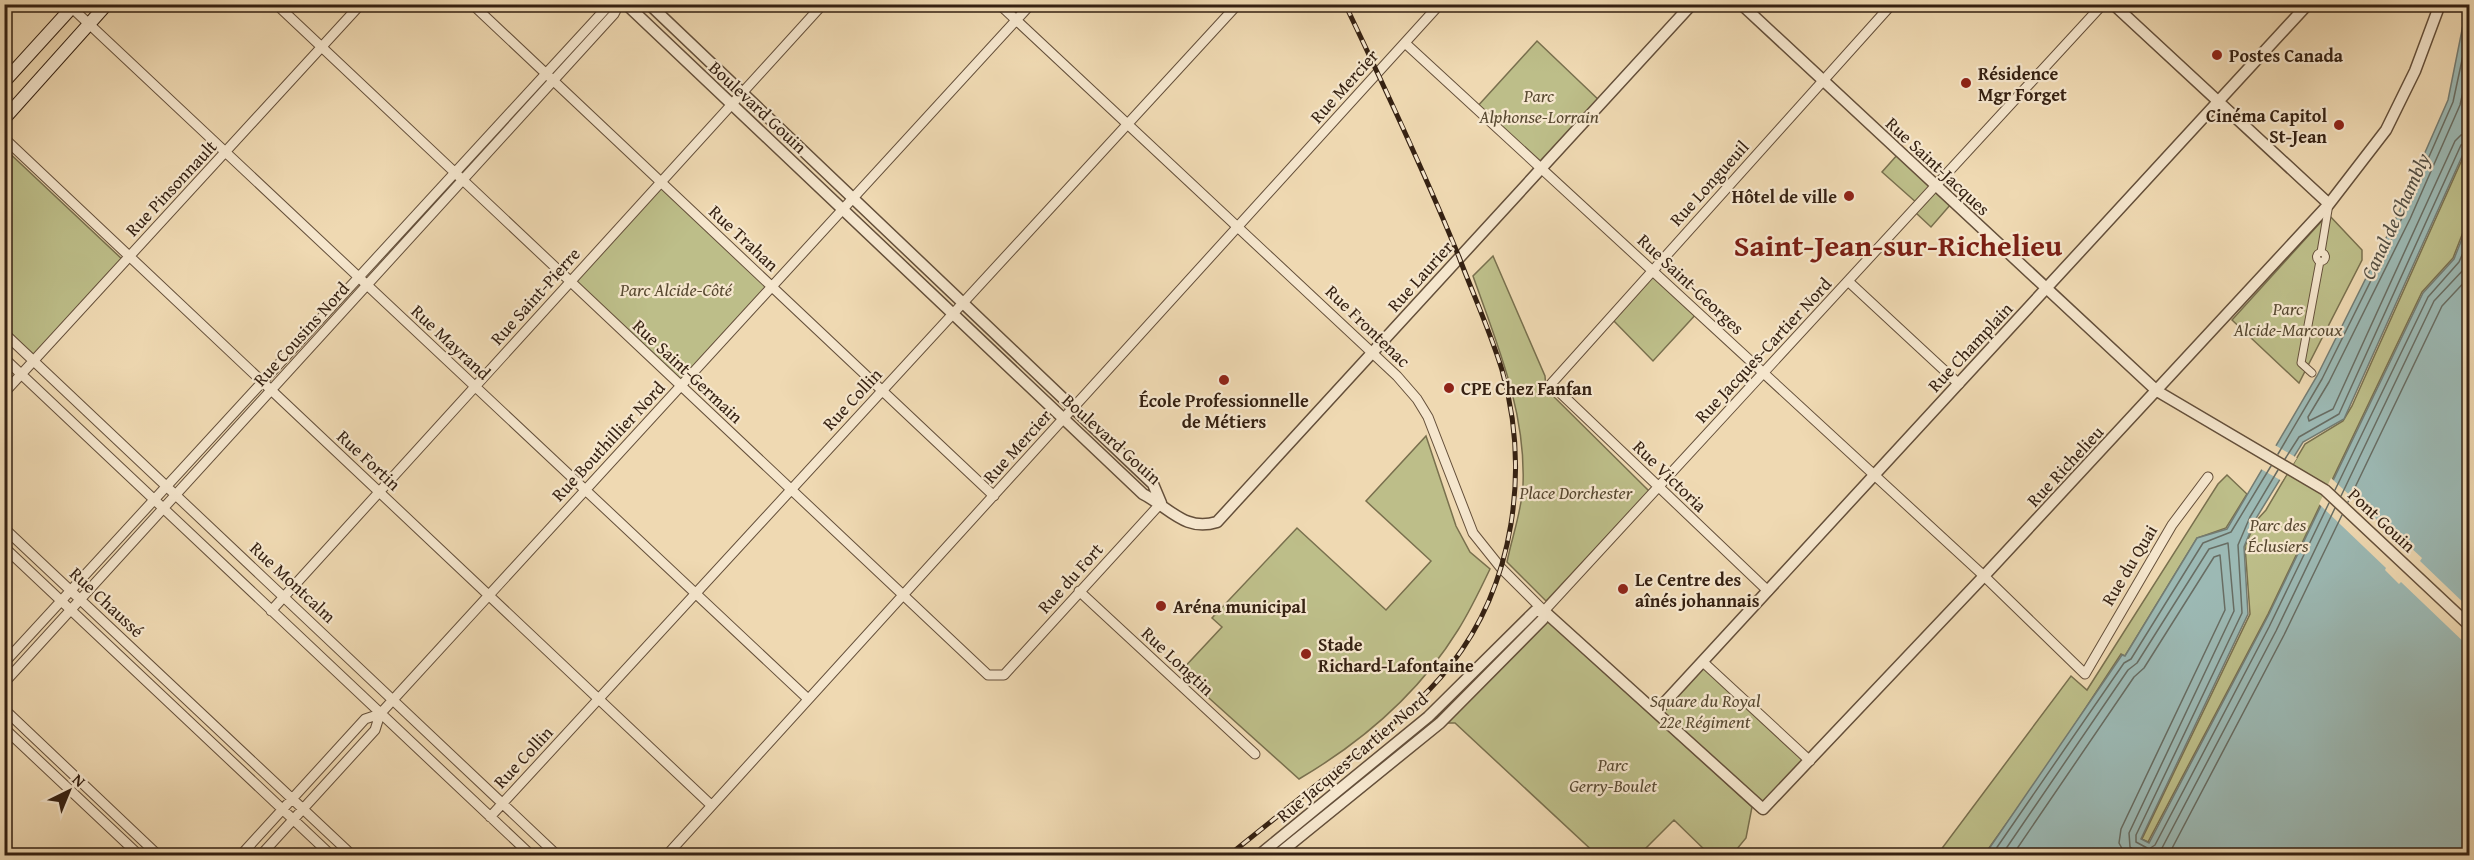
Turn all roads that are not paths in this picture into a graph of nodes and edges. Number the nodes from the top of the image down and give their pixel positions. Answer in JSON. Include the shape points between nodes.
{"nodes":[{"id":1,"x":106,"y":4,"type":"edge"},
{"id":2,"x":276,"y":4,"type":"edge"},
{"id":3,"x":361,"y":4,"type":"edge"},
{"id":4,"x":472,"y":4,"type":"edge"},
{"id":5,"x":610,"y":4,"type":"edge"},
{"id":6,"x":619,"y":4,"type":"edge"},
{"id":7,"x":626,"y":4,"type":"edge"},
{"id":8,"x":649,"y":4,"type":"edge"},
{"id":9,"x":823,"y":4,"type":"edge"},
{"id":10,"x":999,"y":4,"type":"edge"},
{"id":11,"x":1031,"y":4,"type":"edge"},
{"id":12,"x":1238,"y":4,"type":"edge"},
{"id":13,"x":1440,"y":4,"type":"edge"},
{"id":14,"x":1692,"y":4,"type":"edge"},
{"id":15,"x":1741,"y":4,"type":"edge"},
{"id":16,"x":1892,"y":4,"type":"edge"},
{"id":17,"x":2103,"y":4,"type":"edge"},
{"id":18,"x":2113,"y":4,"type":"edge"},
{"id":19,"x":2308,"y":4,"type":"edge"},
{"id":20,"x":2440,"y":4,"type":"edge"},
{"id":21,"x":70,"y":5,"type":"edge"},
{"id":22,"x":1016,"y":21,"type":"junction"},
{"id":23,"x":89,"y":24,"type":"junction"},
{"id":24,"x":1405,"y":43,"type":"junction"},
{"id":25,"x":322,"y":48,"type":"junction"},
{"id":26,"x":544,"y":73,"type":"junction"},
{"id":27,"x":553,"y":81,"type":"junction"},
{"id":28,"x":1822,"y":81,"type":"junction"},
{"id":29,"x":4,"y":82,"type":"edge"},
{"id":30,"x":741,"y":93,"type":"junction"},
{"id":31,"x":2218,"y":102,"type":"junction"},
{"id":32,"x":731,"y":104,"type":"junction"},
{"id":33,"x":4,"y":119,"type":"edge"},
{"id":34,"x":1128,"y":124,"type":"junction"},
{"id":35,"x":4,"y":138,"type":"edge"},
{"id":36,"x":226,"y":153,"type":"junction"},
{"id":37,"x":1542,"y":169,"type":"junction"},
{"id":38,"x":454,"y":172,"type":"junction"},
{"id":39,"x":462,"y":181,"type":"junction"},
{"id":40,"x":660,"y":182,"type":"junction"},
{"id":41,"x":1936,"y":185,"type":"junction"},
{"id":42,"x":853,"y":199,"type":"junction"},
{"id":43,"x":2329,"y":204,"type":"junction"},
{"id":44,"x":843,"y":210,"type":"junction"},
{"id":45,"x":1240,"y":227,"type":"junction"},
{"id":46,"x":130,"y":257,"type":"junction"},
{"id":47,"x":1652,"y":270,"type":"junction"},
{"id":48,"x":358,"y":276,"type":"junction"},
{"id":49,"x":570,"y":282,"type":"junction"},
{"id":50,"x":1849,"y":282,"type":"junction"},
{"id":51,"x":367,"y":285,"type":"junction"},
{"id":52,"x":772,"y":287,"type":"junction"},
{"id":53,"x":2045,"y":290,"type":"junction"},
{"id":54,"x":962,"y":303,"type":"junction"},
{"id":55,"x":953,"y":314,"type":"junction"},
{"id":56,"x":4,"y":333,"type":"edge"},
{"id":57,"x":1374,"y":352,"type":"junction"},
{"id":58,"x":4,"y":358,"type":"edge"},
{"id":59,"x":34,"y":361,"type":"junction"},
{"id":60,"x":2312,"y":373,"type":"dead end"},
{"id":61,"x":22,"y":374,"type":"junction"},
{"id":62,"x":1764,"y":374,"type":"junction"},
{"id":63,"x":262,"y":381,"type":"junction"},
{"id":64,"x":1551,"y":384,"type":"joint"},
{"id":65,"x":1959,"y":384,"type":"junction"},
{"id":66,"x":475,"y":387,"type":"junction"},
{"id":67,"x":681,"y":387,"type":"junction"},
{"id":68,"x":272,"y":390,"type":"junction"},
{"id":69,"x":882,"y":391,"type":"junction"},
{"id":70,"x":2157,"y":392,"type":"junction"},
{"id":71,"x":4,"y":393,"type":"edge"},
{"id":72,"x":1074,"y":409,"type":"junction"},
{"id":73,"x":1064,"y":419,"type":"junction"},
{"id":74,"x":2261,"y":452,"type":"joint"},
{"id":75,"x":1875,"y":475,"type":"junction"},
{"id":76,"x":2208,"y":477,"type":"dead end"},
{"id":77,"x":167,"y":486,"type":"junction"},
{"id":78,"x":1658,"y":489,"type":"junction"},
{"id":79,"x":586,"y":490,"type":"junction"},
{"id":80,"x":790,"y":490,"type":"junction"},
{"id":81,"x":380,"y":492,"type":"junction"},
{"id":82,"x":176,"y":495,"type":"junction"},
{"id":83,"x":994,"y":496,"type":"junction"},
{"id":84,"x":154,"y":499,"type":"junction"},
{"id":85,"x":1161,"y":503,"type":"junction"},
{"id":86,"x":164,"y":508,"type":"junction"},
{"id":87,"x":4,"y":528,"type":"edge"},
{"id":88,"x":4,"y":547,"type":"edge"},
{"id":89,"x":1984,"y":576,"type":"junction"},
{"id":90,"x":71,"y":591,"type":"junction"},
{"id":91,"x":1079,"y":591,"type":"junction"},
{"id":92,"x":1768,"y":591,"type":"junction"},
{"id":93,"x":696,"y":593,"type":"junction"},
{"id":94,"x":489,"y":595,"type":"junction"},
{"id":95,"x":903,"y":596,"type":"junction"},
{"id":96,"x":285,"y":597,"type":"junction"},
{"id":97,"x":81,"y":599,"type":"junction"},
{"id":98,"x":62,"y":600,"type":"junction"},
{"id":99,"x":72,"y":610,"type":"junction"},
{"id":100,"x":271,"y":611,"type":"junction"},
{"id":101,"x":1544,"y":611,"type":"junction"},
{"id":102,"x":2469,"y":626,"type":"edge"},
{"id":103,"x":1703,"y":662,"type":"junction"},
{"id":104,"x":4,"y":663,"type":"edge"},
{"id":105,"x":2085,"y":674,"type":"joint"},
{"id":106,"x":1004,"y":675,"type":"joint"},
{"id":107,"x":4,"y":683,"type":"edge"},
{"id":108,"x":188,"y":699,"type":"junction"},
{"id":109,"x":599,"y":699,"type":"junction"},
{"id":110,"x":808,"y":699,"type":"junction"},
{"id":111,"x":393,"y":700,"type":"junction"},
{"id":112,"x":4,"y":709,"type":"edge"},
{"id":113,"x":177,"y":710,"type":"junction"},
{"id":114,"x":1656,"y":712,"type":"junction"},
{"id":115,"x":380,"y":714,"type":"junction"},
{"id":116,"x":4,"y":728,"type":"edge"},
{"id":117,"x":1255,"y":754,"type":"dead end"},
{"id":118,"x":1809,"y":760,"type":"junction"},
{"id":119,"x":292,"y":798,"type":"junction"},
{"id":120,"x":99,"y":799,"type":"junction"},
{"id":121,"x":503,"y":803,"type":"junction"},
{"id":122,"x":711,"y":805,"type":"junction"},
{"id":123,"x":90,"y":808,"type":"junction"},
{"id":124,"x":302,"y":808,"type":"junction"},
{"id":125,"x":283,"y":810,"type":"junction"},
{"id":126,"x":490,"y":817,"type":"junction"},
{"id":127,"x":293,"y":819,"type":"junction"},
{"id":128,"x":140,"y":855,"type":"edge"},
{"id":129,"x":159,"y":855,"type":"edge"},
{"id":130,"x":240,"y":855,"type":"edge"},
{"id":131,"x":260,"y":855,"type":"edge"},
{"id":132,"x":332,"y":855,"type":"edge"},
{"id":133,"x":353,"y":855,"type":"edge"},
{"id":134,"x":532,"y":855,"type":"edge"},
{"id":135,"x":558,"y":855,"type":"edge"},
{"id":136,"x":666,"y":855,"type":"edge"},
{"id":137,"x":1257,"y":855,"type":"edge"},
{"id":138,"x":1276,"y":855,"type":"edge"}],
"edges":[{"from":1,"to":23,"type":"main road"},
{"from":2,"to":25,"type":"street","name":"Rue Saint-Germain"},
{"from":3,"to":25,"type":"street","name":"Rue Pinsonnault"},
{"from":4,"to":26,"type":"street","name":"Rue Trahan"},
{"from":5,"to":26,"type":"street","name":"Rue Cousins Nord"},
{"from":6,"to":27,"type":"street","name":"Rue Cousins Nord"},
{"from":7,"to":32,"type":"street","name":"Boulevard Gouin"},
{"from":8,"to":30,"type":"street","name":"Boulevard Gouin"},
{"from":9,"to":30,"type":"street","name":"Rue Saint-Pierre"},
{"from":10,"to":22,"type":"street","name":"Rue Frontenac"},
{"from":11,"to":22,"type":"street","name":"Rue Bouthillier Nord"},
{"from":12,"to":34,"type":"street","name":"Rue Collin"},
{"from":13,"to":24,"type":"street","name":"Rue Mercier"},
{"from":14,"to":37,"type":"street","name":"Rue Laurier"},
{"from":15,"to":28,"type":"street","name":"Rue Saint-Jacques"},
{"from":16,"to":28,"type":"street","name":"Rue Longueuil"},
{"from":17,"to":41,"type":"street","name":"Rue Jacques-Cartier Nord"},
{"from":18,"to":31,"type":"street"},
{"from":19,"to":31,"type":"street","name":"Rue Champlain"},
{"from":20,"to":43,"type":"street","name":"Rue Richelieu","via":[[2399,107]]},
{"from":21,"to":23,"type":"street","name":"Rue Mayrand"},
{"from":21,"to":29,"type":"main road"},
{"from":22,"to":34,"type":"street","name":"Rue Frontenac"},
{"from":22,"to":42,"type":"street","name":"Rue Bouthillier Nord"},
{"from":23,"to":33,"type":"main road"},
{"from":23,"to":36,"type":"street","name":"Rue Mayrand"},
{"from":24,"to":37,"type":"street","name":"Rue Saint-Georges"},
{"from":24,"to":45,"type":"street","name":"Rue Mercier"},
{"from":25,"to":36,"type":"street","name":"Rue Pinsonnault"},
{"from":25,"to":38,"type":"street","name":"Rue Saint-Germain"},
{"from":26,"to":27,"type":"street","name":"Rue Trahan"},
{"from":26,"to":38,"type":"street","name":"Rue Cousins Nord"},
{"from":27,"to":39,"type":"street","name":"Rue Cousins Nord"},
{"from":27,"to":40,"type":"street","name":"Rue Trahan"},
{"from":28,"to":41,"type":"street","name":"Rue Saint-Jacques"},
{"from":28,"to":47,"type":"street","name":"Rue Longueuil"},
{"from":30,"to":32,"type":"street","name":"Rue Saint-Pierre"},
{"from":30,"to":42,"type":"street","name":"Boulevard Gouin"},
{"from":31,"to":43,"type":"street"},
{"from":31,"to":53,"type":"street","name":"Rue Champlain"},
{"from":32,"to":40,"type":"street","name":"Rue Saint-Pierre"},
{"from":32,"to":44,"type":"street","name":"Boulevard Gouin"},
{"from":34,"to":45,"type":"street","name":"Rue Frontenac"},
{"from":34,"to":54,"type":"street","name":"Rue Collin"},
{"from":35,"to":46,"type":"street","name":"Rue Fortin"},
{"from":36,"to":46,"type":"street","name":"Rue Pinsonnault"},
{"from":36,"to":48,"type":"street","name":"Rue Mayrand"},
{"from":37,"to":47,"type":"street","name":"Rue Saint-Georges"},
{"from":37,"to":57,"type":"street","name":"Rue Laurier"},
{"from":38,"to":39,"type":"street","name":"Rue Saint-Germain"},
{"from":38,"to":48,"type":"street","name":"Rue Cousins Nord"},
{"from":39,"to":49,"type":"street","name":"Rue Saint-Germain"},
{"from":39,"to":51,"type":"street","name":"Rue Cousins Nord"},
{"from":40,"to":49,"type":"street","name":"Rue Saint-Pierre"},
{"from":40,"to":52,"type":"street","name":"Rue Trahan"},
{"from":41,"to":50,"type":"street","name":"Rue Jacques-Cartier Nord"},
{"from":41,"to":53,"type":"street","name":"Rue Saint-Jacques"},
{"from":42,"to":44,"type":"street","name":"Rue Bouthillier Nord"},
{"from":42,"to":54,"type":"street","name":"Boulevard Gouin"},
{"from":43,"to":60,"type":"street","via":[[2321,252],[2316,257],[2320,261],[2301,363]]},
{"from":43,"to":70,"type":"street","name":"Rue Richelieu"},
{"from":44,"to":52,"type":"street","name":"Rue Bouthillier Nord"},
{"from":44,"to":55,"type":"street","name":"Boulevard Gouin"},
{"from":45,"to":57,"type":"street","name":"Rue Frontenac"},
{"from":45,"to":72,"type":"street","name":"Rue Mercier"},
{"from":46,"to":59,"type":"street","name":"Rue Pinsonnault"},
{"from":46,"to":63,"type":"street","name":"Rue Fortin"},
{"from":47,"to":62,"type":"street","name":"Rue Saint-Georges"},
{"from":47,"to":64,"type":"street","name":"Rue Longueuil"},
{"from":48,"to":51,"type":"street","name":"Rue Mayrand"},
{"from":48,"to":63,"type":"street","name":"Rue Cousins Nord"},
{"from":49,"to":66,"type":"street","name":"Rue Saint-Pierre"},
{"from":49,"to":67,"type":"street","name":"Rue Saint-Germain"},
{"from":50,"to":62,"type":"street","name":"Rue Jacques-Cartier Nord"},
{"from":50,"to":65,"type":"street"},
{"from":51,"to":66,"type":"street","name":"Rue Mayrand"},
{"from":51,"to":68,"type":"street","name":"Rue Cousins Nord"},
{"from":52,"to":67,"type":"street","name":"Rue Bouthillier Nord"},
{"from":52,"to":69,"type":"street","name":"Rue Trahan"},
{"from":53,"to":65,"type":"street","name":"Rue Champlain"},
{"from":53,"to":70,"type":"street","name":"Rue Saint-Jacques"},
{"from":54,"to":55,"type":"street","name":"Rue Collin"},
{"from":54,"to":72,"type":"street","name":"Boulevard Gouin"},
{"from":55,"to":69,"type":"street","name":"Rue Collin"},
{"from":55,"to":73,"type":"street","name":"Boulevard Gouin"},
{"from":56,"to":59,"type":"street","name":"Rue Montcalm"},
{"from":57,"to":85,"type":"street","name":"Rue Laurier","via":[[1217,522],[1203,526],[1186,523]]},
{"from":57,"to":101,"type":"street","name":"Rue Frontenac","via":[[1417,399],[1428,417],[1473,533]]},
{"from":58,"to":61,"type":"street","name":"Rue Montcalm"},
{"from":59,"to":61,"type":"street","name":"Rue Pinsonnault"},
{"from":59,"to":77,"type":"street","name":"Rue Montcalm"},
{"from":61,"to":71,"type":"street","name":"Rue Pinsonnault"},
{"from":61,"to":84,"type":"street","name":"Rue Montcalm"},
{"from":62,"to":75,"type":"street","name":"Rue Saint-Georges"},
{"from":62,"to":78,"type":"street","name":"Rue Jacques-Cartier Nord"},
{"from":63,"to":68,"type":"street","name":"Rue Fortin"},
{"from":63,"to":77,"type":"street","name":"Rue Cousins Nord"},
{"from":64,"to":78,"type":"street","name":"Rue Victoria"},
{"from":65,"to":75,"type":"street","name":"Rue Champlain"},
{"from":66,"to":79,"type":"street","name":"Rue Mayrand"},
{"from":66,"to":81,"type":"street","name":"Rue Saint-Pierre"},
{"from":67,"to":79,"type":"street","name":"Rue Bouthillier Nord"},
{"from":67,"to":80,"type":"street","name":"Rue Saint-Germain"},
{"from":68,"to":81,"type":"street","name":"Rue Fortin"},
{"from":68,"to":82,"type":"street","name":"Rue Cousins Nord"},
{"from":69,"to":80,"type":"street","name":"Rue Collin"},
{"from":69,"to":83,"type":"street","name":"Rue Trahan"},
{"from":70,"to":74,"type":"street","name":"Rue Saint-Jacques"},
{"from":70,"to":89,"type":"street","name":"Rue Richelieu"},
{"from":72,"to":73,"type":"street","name":"Rue Mercier"},
{"from":72,"to":85,"type":"street","name":"Boulevard Gouin","via":[[1153,484]]},
{"from":73,"to":83,"type":"street","name":"Rue Mercier"},
{"from":73,"to":85,"type":"street","name":"Boulevard Gouin","via":[[1143,494]]},
{"from":74,"to":102,"type":"street","name":"Pont Gouin","via":[[2331,495]]},
{"from":75,"to":89,"type":"street","name":"Rue Saint-Georges"},
{"from":75,"to":92,"type":"street","name":"Rue Champlain"},
{"from":76,"to":105,"type":"street","name":"Rue du Quai","via":[[2172,525]]},
{"from":77,"to":82,"type":"street","name":"Rue Montcalm"},
{"from":77,"to":84,"type":"street","name":"Rue Cousins Nord"},
{"from":78,"to":92,"type":"street","name":"Rue Victoria"},
{"from":78,"to":101,"type":"street","name":"Rue Jacques-Cartier Nord"},
{"from":79,"to":93,"type":"street","name":"Rue Mayrand"},
{"from":79,"to":94,"type":"street","name":"Rue Bouthillier Nord"},
{"from":80,"to":93,"type":"street","name":"Rue Collin"},
{"from":80,"to":95,"type":"street","name":"Rue Saint-Germain"},
{"from":81,"to":94,"type":"street","name":"Rue Fortin"},
{"from":81,"to":96,"type":"street","name":"Rue Saint-Pierre"},
{"from":82,"to":86,"type":"street","name":"Rue Cousins Nord"},
{"from":82,"to":96,"type":"street","name":"Rue Montcalm"},
{"from":83,"to":95,"type":"street","name":"Rue Mercier"},
{"from":84,"to":86,"type":"street","name":"Rue Montcalm"},
{"from":84,"to":90,"type":"street","name":"Rue Cousins Nord"},
{"from":85,"to":91,"type":"street","name":"Rue du Fort"},
{"from":86,"to":97,"type":"street","name":"Rue Cousins Nord"},
{"from":86,"to":100,"type":"street","name":"Rue Montcalm"},
{"from":87,"to":90,"type":"street","name":"Rue Chaussé"},
{"from":88,"to":98,"type":"street","name":"Rue Chaussé"},
{"from":89,"to":105,"type":"street","name":"Rue Saint-Georges"},
{"from":89,"to":118,"type":"street","name":"Rue Richelieu"},
{"from":90,"to":97,"type":"street","name":"Rue Chaussé"},
{"from":90,"to":98,"type":"street","name":"Rue Cousins Nord"},
{"from":91,"to":106,"type":"street","name":"Rue du Fort"},
{"from":91,"to":117,"type":"street","name":"Rue Longtin"},
{"from":92,"to":103,"type":"street","name":"Rue Champlain"},
{"from":93,"to":109,"type":"street","name":"Rue Collin"},
{"from":93,"to":110,"type":"street","name":"Rue Mayrand"},
{"from":94,"to":109,"type":"street","name":"Rue Fortin"},
{"from":94,"to":111,"type":"street","name":"Rue Bouthillier Nord"},
{"from":95,"to":106,"type":"street","name":"Rue Saint-Germain","via":[[988,675]]},
{"from":95,"to":110,"type":"street","name":"Rue Mercier"},
{"from":96,"to":100,"type":"street","name":"Rue Saint-Pierre"},
{"from":96,"to":111,"type":"street","name":"Rue Montcalm"},
{"from":97,"to":99,"type":"street","name":"Rue Cousins Nord"},
{"from":97,"to":108,"type":"street","name":"Rue Chaussé"},
{"from":98,"to":99,"type":"street","name":"Rue Chaussé"},
{"from":98,"to":104,"type":"street","name":"Rue Cousins Nord"},
{"from":99,"to":107,"type":"street","name":"Rue Cousins Nord"},
{"from":99,"to":113,"type":"street","name":"Rue Chaussé"},
{"from":100,"to":115,"type":"street","name":"Rue Montcalm"},
{"from":101,"to":114,"type":"street","name":"Rue Frontenac"},
{"from":101,"to":137,"type":"street","name":"Rue Jacques-Cartier Nord","via":[[1535,611],[1428,717]]},
{"from":101,"to":138,"type":"street","name":"Rue Jacques-Cartier Nord","via":[[1543,619],[1440,723]]},
{"from":103,"to":114,"type":"street","name":"Rue Champlain"},
{"from":103,"to":118,"type":"street"},
{"from":108,"to":113,"type":"street"},
{"from":108,"to":119,"type":"street","name":"Rue Chaussé"},
{"from":109,"to":121,"type":"street","name":"Rue Collin"},
{"from":109,"to":122,"type":"street","name":"Rue Fortin"},
{"from":110,"to":122,"type":"street","name":"Rue Mercier"},
{"from":111,"to":115,"type":"street","name":"Rue Bouthillier Nord"},
{"from":111,"to":121,"type":"street","name":"Rue Montcalm"},
{"from":112,"to":120,"type":"street"},
{"from":113,"to":125,"type":"street","name":"Rue Chaussé"},
{"from":114,"to":118,"type":"street","name":"Rue Richelieu","via":[[1763,809]]},
{"from":115,"to":119,"type":"street","name":"Rue Bouthillier Nord","via":[[365,719]]},
{"from":115,"to":124,"type":"street","name":"Rue Bouthillier Nord","via":[[375,730]]},
{"from":115,"to":126,"type":"street","name":"Rue Montcalm"},
{"from":116,"to":123,"type":"street"},
{"from":119,"to":124,"type":"street","name":"Rue Chaussé"},
{"from":119,"to":125,"type":"street","name":"Rue Bouthillier Nord"},
{"from":120,"to":123,"type":"street"},
{"from":120,"to":129,"type":"street"},
{"from":121,"to":126,"type":"street","name":"Rue Collin"},
{"from":121,"to":135,"type":"street","name":"Rue Montcalm"},
{"from":122,"to":136,"type":"street","name":"Rue Mercier"},
{"from":123,"to":128,"type":"street"},
{"from":124,"to":127,"type":"street","name":"Rue Bouthillier Nord"},
{"from":124,"to":133,"type":"street","name":"Rue Chaussé"},
{"from":125,"to":127,"type":"street","name":"Rue Chaussé"},
{"from":125,"to":130,"type":"street","name":"Rue Bouthillier Nord"},
{"from":126,"to":134,"type":"street","name":"Rue Montcalm"},
{"from":127,"to":131,"type":"street","name":"Rue Bouthillier Nord"},
{"from":127,"to":132,"type":"street","name":"Rue Chaussé"}]}
